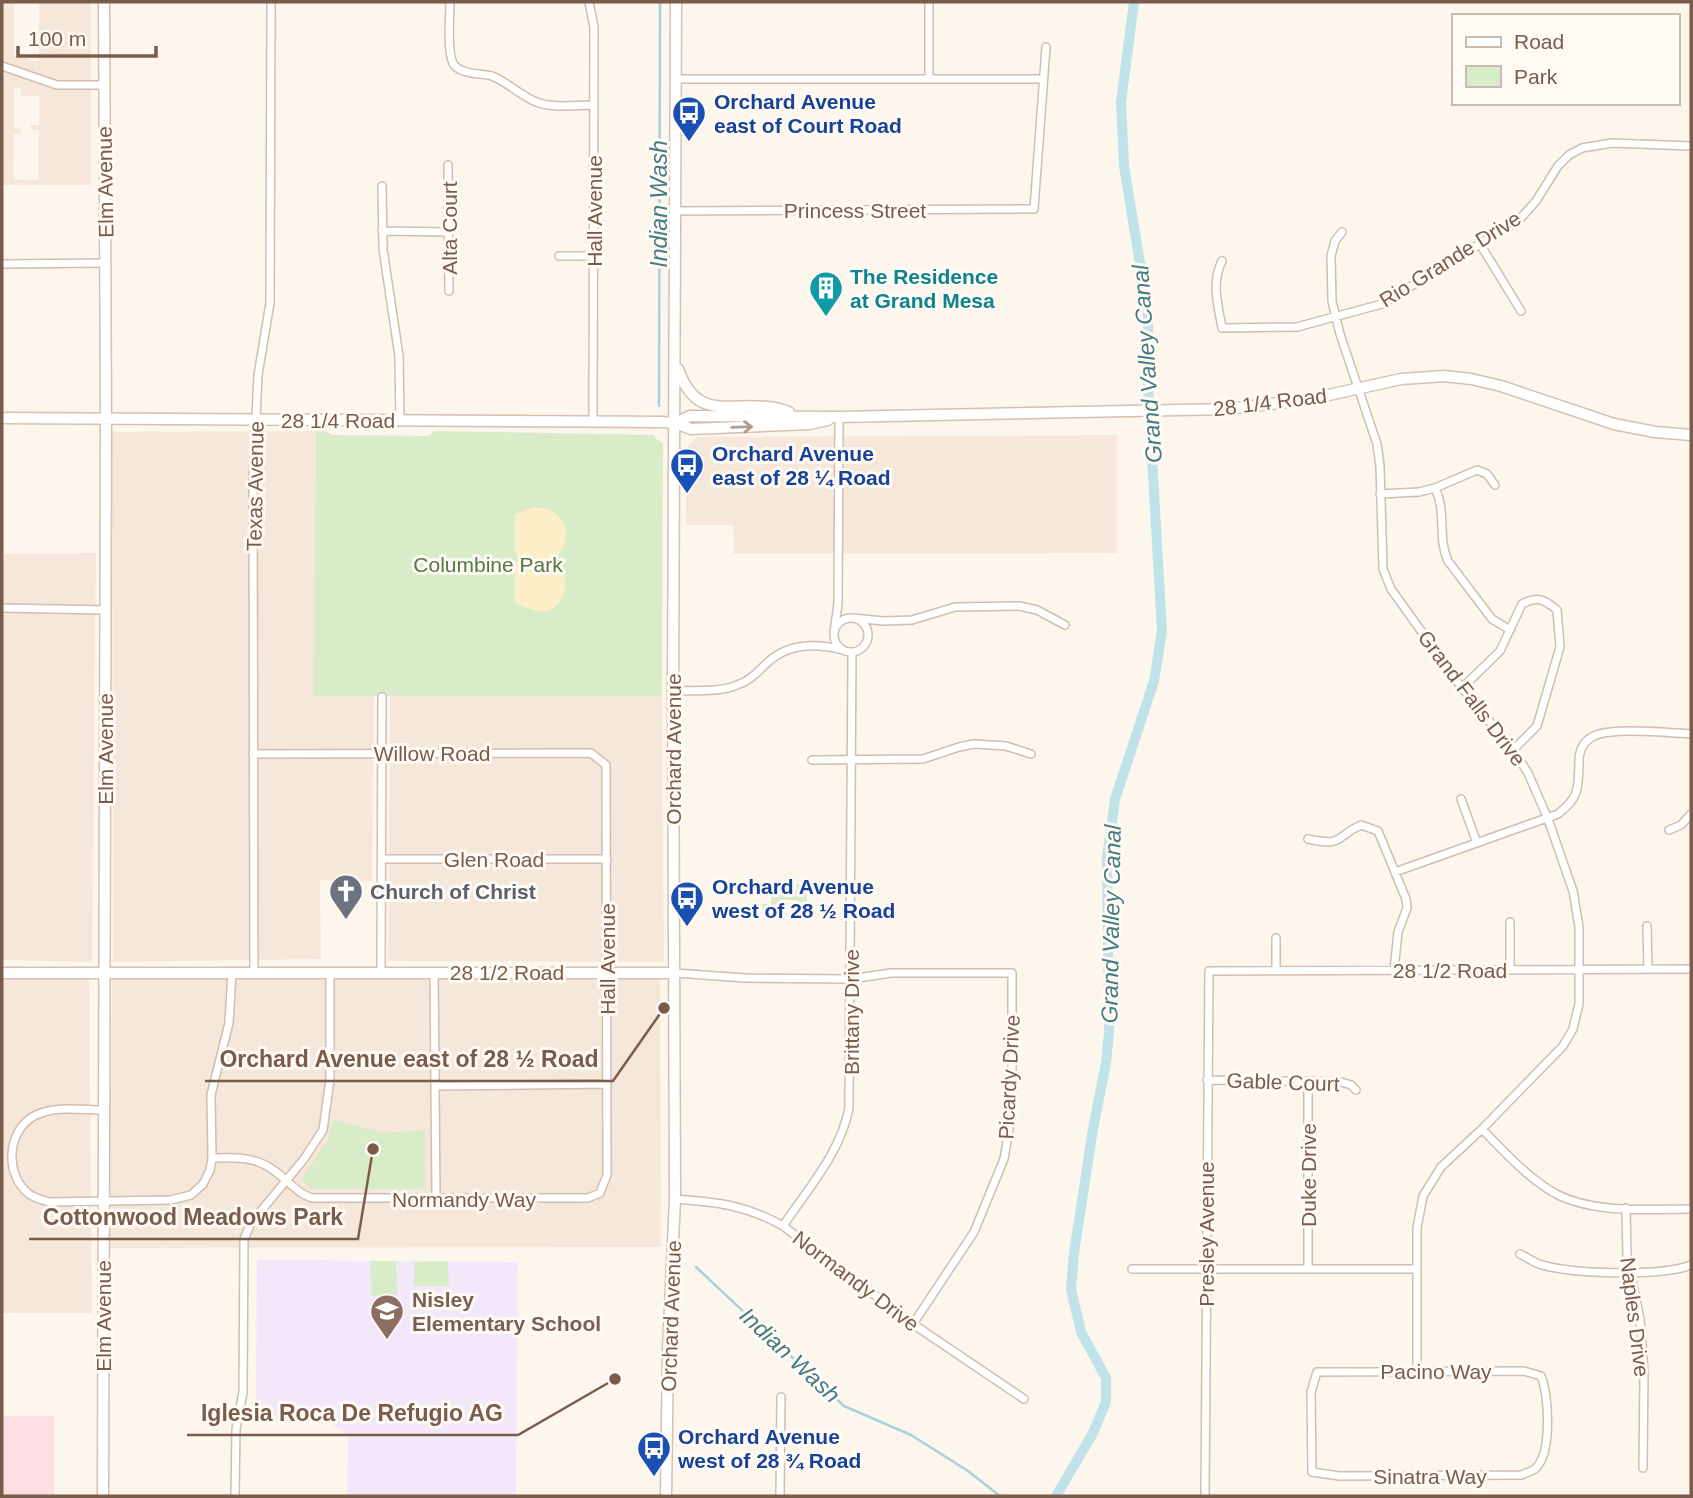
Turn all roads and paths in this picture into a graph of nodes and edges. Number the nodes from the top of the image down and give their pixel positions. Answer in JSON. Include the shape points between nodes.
{"nodes":[{"id":1,"x":104,"y":2,"type":"edge"},
{"id":2,"x":271,"y":2,"type":"edge"},
{"id":3,"x":450,"y":2,"type":"edge"},
{"id":4,"x":589,"y":2,"type":"edge"},
{"id":5,"x":676,"y":2,"type":"edge"},
{"id":6,"x":929,"y":2,"type":"edge"},
{"id":7,"x":1046,"y":47,"type":"dead end"},
{"id":8,"x":2,"y":66,"type":"edge"},
{"id":9,"x":676,"y":79,"type":"junction"},
{"id":10,"x":929,"y":79,"type":"junction"},
{"id":11,"x":1042,"y":79,"type":"junction"},
{"id":12,"x":104,"y":85,"type":"junction"},
{"id":13,"x":594,"y":105,"type":"junction"},
{"id":14,"x":1691,"y":146,"type":"edge"},
{"id":15,"x":449,"y":165,"type":"dead end"},
{"id":16,"x":382,"y":186,"type":"dead end"},
{"id":17,"x":675,"y":211,"type":"junction"},
{"id":18,"x":382,"y":231,"type":"junction"},
{"id":19,"x":449,"y":232,"type":"junction"},
{"id":20,"x":1342,"y":232,"type":"dead end"},
{"id":21,"x":1480,"y":244,"type":"junction"},
{"id":22,"x":559,"y":256,"type":"dead end"},
{"id":23,"x":593,"y":256,"type":"junction"},
{"id":24,"x":1222,"y":261,"type":"dead end"},
{"id":25,"x":106,"y":263,"type":"junction"},
{"id":26,"x":2,"y":264,"type":"edge"},
{"id":27,"x":449,"y":291,"type":"dead end"},
{"id":28,"x":1521,"y":311,"type":"dead end"},
{"id":29,"x":1336,"y":317,"type":"junction"},
{"id":30,"x":675,"y":351,"type":"junction"},
{"id":31,"x":1359,"y":389,"type":"junction"},
{"id":32,"x":803,"y":415,"type":"junction"},
{"id":33,"x":839,"y":417,"type":"junction"},
{"id":34,"x":2,"y":418,"type":"edge"},
{"id":35,"x":106,"y":418,"type":"junction"},
{"id":36,"x":256,"y":420,"type":"junction"},
{"id":37,"x":400,"y":421,"type":"junction"},
{"id":38,"x":593,"y":422,"type":"junction"},
{"id":39,"x":675,"y":423,"type":"junction"},
{"id":40,"x":1691,"y":435,"type":"edge"},
{"id":41,"x":1495,"y":485,"type":"dead end"},
{"id":42,"x":1435,"y":488,"type":"junction"},
{"id":43,"x":1380,"y":494,"type":"junction"},
{"id":44,"x":2,"y":608,"type":"edge"},
{"id":45,"x":105,"y":610,"type":"junction"},
{"id":46,"x":853,"y":618,"type":"junction"},
{"id":47,"x":1065,"y":625,"type":"dead end"},
{"id":48,"x":1510,"y":630,"type":"junction"},
{"id":49,"x":834,"y":632,"type":"junction"},
{"id":50,"x":843,"y":650,"type":"junction"},
{"id":51,"x":852,"y":652,"type":"junction"},
{"id":52,"x":1462,"y":688,"type":"junction"},
{"id":53,"x":673,"y":691,"type":"junction"},
{"id":54,"x":382,"y":697,"type":"dead end"},
{"id":55,"x":1691,"y":734,"type":"edge"},
{"id":56,"x":1513,"y":750,"type":"junction"},
{"id":57,"x":253,"y":754,"type":"junction"},
{"id":58,"x":382,"y":754,"type":"junction"},
{"id":59,"x":1031,"y":754,"type":"dead end"},
{"id":60,"x":812,"y":760,"type":"dead end"},
{"id":61,"x":852,"y":760,"type":"junction"},
{"id":62,"x":606,"y":765,"type":"joint"},
{"id":63,"x":1461,"y":799,"type":"dead end"},
{"id":64,"x":1691,"y":814,"type":"edge"},
{"id":65,"x":1548,"y":819,"type":"junction"},
{"id":66,"x":1669,"y":830,"type":"dead end"},
{"id":67,"x":1308,"y":839,"type":"dead end"},
{"id":68,"x":1477,"y":844,"type":"junction"},
{"id":69,"x":382,"y":859,"type":"junction"},
{"id":70,"x":607,"y":859,"type":"junction"},
{"id":71,"x":1395,"y":872,"type":"junction"},
{"id":72,"x":1510,"y":922,"type":"dead end"},
{"id":73,"x":1647,"y":926,"type":"dead end"},
{"id":74,"x":1276,"y":939,"type":"dead end"},
{"id":75,"x":1691,"y":968,"type":"edge"},
{"id":76,"x":1579,"y":969,"type":"junction"},
{"id":77,"x":1648,"y":969,"type":"junction"},
{"id":78,"x":1394,"y":970,"type":"junction"},
{"id":79,"x":1510,"y":970,"type":"junction"},
{"id":80,"x":1209,"y":971,"type":"joint"},
{"id":81,"x":1276,"y":971,"type":"junction"},
{"id":82,"x":104,"y":972,"type":"junction"},
{"id":83,"x":232,"y":972,"type":"junction"},
{"id":84,"x":254,"y":972,"type":"junction"},
{"id":85,"x":330,"y":972,"type":"junction"},
{"id":86,"x":381,"y":972,"type":"junction"},
{"id":87,"x":434,"y":972,"type":"junction"},
{"id":88,"x":607,"y":972,"type":"junction"},
{"id":89,"x":675,"y":972,"type":"junction"},
{"id":90,"x":2,"y":973,"type":"edge"},
{"id":91,"x":1012,"y":973,"type":"joint"},
{"id":92,"x":851,"y":979,"type":"junction"},
{"id":93,"x":1207,"y":1080,"type":"junction"},
{"id":94,"x":1308,"y":1081,"type":"junction"},
{"id":95,"x":607,"y":1084,"type":"junction"},
{"id":96,"x":435,"y":1086,"type":"junction"},
{"id":97,"x":1356,"y":1090,"type":"dead end"},
{"id":98,"x":103,"y":1110,"type":"junction"},
{"id":99,"x":1482,"y":1129,"type":"junction"},
{"id":100,"x":212,"y":1158,"type":"junction"},
{"id":101,"x":287,"y":1180,"type":"junction"},
{"id":102,"x":600,"y":1193,"type":"joint"},
{"id":103,"x":436,"y":1199,"type":"junction"},
{"id":104,"x":675,"y":1199,"type":"junction"},
{"id":105,"x":103,"y":1202,"type":"junction"},
{"id":106,"x":1626,"y":1208,"type":"junction"},
{"id":107,"x":1691,"y":1209,"type":"edge"},
{"id":108,"x":783,"y":1226,"type":"junction"},
{"id":109,"x":1520,"y":1254,"type":"dead end"},
{"id":110,"x":1691,"y":1265,"type":"edge"},
{"id":111,"x":1206,"y":1268,"type":"junction"},
{"id":112,"x":1132,"y":1269,"type":"dead end"},
{"id":113,"x":1308,"y":1269,"type":"junction"},
{"id":114,"x":1416,"y":1269,"type":"junction"},
{"id":115,"x":1630,"y":1271,"type":"junction"},
{"id":116,"x":913,"y":1324,"type":"junction"},
{"id":117,"x":1417,"y":1371,"type":"junction"},
{"id":118,"x":780,"y":1397,"type":"dead end"},
{"id":119,"x":1024,"y":1399,"type":"dead end"},
{"id":120,"x":1541,"y":1458,"type":"joint"},
{"id":121,"x":1643,"y":1468,"type":"dead end"},
{"id":122,"x":1312,"y":1472,"type":"joint"},
{"id":123,"x":103,"y":1496,"type":"edge"},
{"id":124,"x":235,"y":1496,"type":"edge"},
{"id":125,"x":666,"y":1496,"type":"edge"},
{"id":126,"x":779,"y":1496,"type":"edge"},
{"id":127,"x":1205,"y":1496,"type":"edge"}],
"edges":[{"from":1,"to":12,"type":"street","name":"Elm Avenue"},
{"from":2,"to":36,"type":"street","name":"Texas Avenue","via":[[270,303]]},
{"from":3,"to":13,"type":"street","via":[[451,60],[455,66],[494,77],[535,101]]},
{"from":4,"to":13,"type":"street","name":"Hall Avenue","via":[[594,27]]},
{"from":5,"to":9,"type":"street","name":"Orchard Avenue"},
{"from":6,"to":10,"type":"street"},
{"from":7,"to":11,"type":"street"},
{"from":8,"to":12,"type":"street","via":[[57,85]]},
{"from":9,"to":10,"type":"street"},
{"from":9,"to":17,"type":"street","name":"Orchard Avenue"},
{"from":10,"to":11,"type":"street"},
{"from":11,"to":17,"type":"street","name":"Princess Street","via":[[1034,209]]},
{"from":12,"to":25,"type":"street","name":"Elm Avenue"},
{"from":13,"to":23,"type":"street","name":"Hall Avenue"},
{"from":14,"to":21,"type":"street","name":"Rio Grande Drive","via":[[1582,148],[1558,166],[1519,220]]},
{"from":15,"to":19,"type":"street","name":"Alta Court"},
{"from":16,"to":18,"type":"street"},
{"from":17,"to":30,"type":"street","name":"Orchard Avenue"},
{"from":18,"to":19,"type":"street"},
{"from":18,"to":37,"type":"street","via":[[399,356]]},
{"from":19,"to":27,"type":"street","name":"Alta Court"},
{"from":20,"to":29,"type":"street","name":"Grand Falls Drive","via":[[1331,256]]},
{"from":21,"to":28,"type":"street"},
{"from":21,"to":29,"type":"street","name":"Rio Grande Drive","via":[[1382,304]]},
{"from":22,"to":23,"type":"street"},
{"from":23,"to":38,"type":"street","name":"Hall Avenue"},
{"from":24,"to":29,"type":"street","name":"Rio Grande Drive","via":[[1216,274],[1222,328],[1297,327]]},
{"from":25,"to":26,"type":"street"},
{"from":25,"to":35,"type":"street","name":"Elm Avenue"},
{"from":29,"to":31,"type":"street","name":"Grand Falls Drive"},
{"from":30,"to":32,"type":"street","via":[[685,387],[703,404],[769,407]]},
{"from":30,"to":39,"type":"street","name":"Orchard Avenue"},
{"from":31,"to":33,"type":"street","name":"28 1/4 Road","via":[[1266,406]]},
{"from":31,"to":40,"type":"street","name":"28 1/4 Road","via":[[1417,377],[1464,378],[1614,424]]},
{"from":31,"to":43,"type":"street","name":"Grand Falls Drive","via":[[1377,444]]},
{"from":32,"to":33,"type":"street","name":"28 1/4 Road"},
{"from":32,"to":39,"type":"street","name":"28 1/4 Road","via":[[690,416]]},
{"from":39,"to":33,"type":"street","name":"28 1/4 Road","one_way":true,"via":[[691,429],[809,424]]},
{"from":33,"to":49,"type":"street"},
{"from":34,"to":35,"type":"street","name":"28 1/4 Road"},
{"from":35,"to":36,"type":"street","name":"28 1/4 Road"},
{"from":35,"to":45,"type":"street","name":"Elm Avenue"},
{"from":36,"to":37,"type":"street","name":"28 1/4 Road"},
{"from":36,"to":57,"type":"street","name":"Texas Avenue"},
{"from":37,"to":38,"type":"street","name":"28 1/4 Road"},
{"from":38,"to":39,"type":"street","name":"28 1/4 Road"},
{"from":39,"to":53,"type":"street","name":"Orchard Avenue"},
{"from":41,"to":42,"type":"street","via":[[1477,470]]},
{"from":42,"to":43,"type":"street"},
{"from":42,"to":48,"type":"street","via":[[1443,512],[1442,537],[1448,561],[1492,619]]},
{"from":43,"to":52,"type":"street","name":"Grand Falls Drive","via":[[1385,577]]},
{"from":44,"to":45,"type":"street"},
{"from":45,"to":82,"type":"street","name":"Elm Avenue"},
{"from":46,"to":47,"type":"street","via":[[912,620],[955,607],[1018,606]]},
{"from":46,"to":49,"type":"street","via":[[839,623]]},
{"from":46,"to":51,"type":"street","via":[[867,627],[868,639]]},
{"from":48,"to":52,"type":"street","via":[[1500,651]]},
{"from":48,"to":56,"type":"street","via":[[1517,611],[1528,601],[1546,600],[1557,610],[1560,648],[1537,726]]},
{"from":49,"to":50,"type":"street","via":[[836,644]]},
{"from":50,"to":51,"type":"street"},
{"from":50,"to":53,"type":"street","via":[[797,647],[776,655],[753,677],[733,687]]},
{"from":51,"to":61,"type":"street","name":"Brittany Drive"},
{"from":52,"to":56,"type":"street","name":"Grand Falls Drive"},
{"from":53,"to":89,"type":"street","name":"Orchard Avenue"},
{"from":54,"to":58,"type":"street"},
{"from":55,"to":65,"type":"street","via":[[1592,736],[1581,748],[1576,794],[1563,811]]},
{"from":56,"to":65,"type":"street","name":"Grand Falls Drive"},
{"from":57,"to":58,"type":"street","name":"Willow Road"},
{"from":57,"to":84,"type":"street","name":"Texas Avenue"},
{"from":58,"to":62,"type":"street","name":"Willow Road","via":[[591,752]]},
{"from":58,"to":69,"type":"street"},
{"from":59,"to":61,"type":"street","via":[[1006,746],[974,744],[923,759]]},
{"from":60,"to":61,"type":"street"},
{"from":61,"to":92,"type":"street","name":"Brittany Drive"},
{"from":62,"to":70,"type":"street","name":"Hall Avenue"},
{"from":63,"to":68,"type":"street"},
{"from":64,"to":66,"type":"street"},
{"from":65,"to":68,"type":"street"},
{"from":65,"to":76,"type":"street","name":"Grand Falls Drive","via":[[1577,909]]},
{"from":67,"to":71,"type":"street","via":[[1337,842],[1352,829],[1370,826],[1383,840]]},
{"from":68,"to":71,"type":"street"},
{"from":69,"to":70,"type":"street","name":"Glen Road"},
{"from":69,"to":86,"type":"street"},
{"from":70,"to":88,"type":"street","name":"Hall Avenue"},
{"from":71,"to":78,"type":"street","via":[[1407,908],[1398,932]]},
{"from":72,"to":79,"type":"street"},
{"from":73,"to":77,"type":"street"},
{"from":74,"to":81,"type":"street"},
{"from":75,"to":77,"type":"street","name":"28 1/2 Road"},
{"from":76,"to":77,"type":"street","name":"28 1/2 Road"},
{"from":76,"to":79,"type":"street","name":"28 1/2 Road"},
{"from":76,"to":99,"type":"street","name":"Grand Falls Drive","via":[[1576,1019],[1563,1046]]},
{"from":78,"to":79,"type":"street","name":"28 1/2 Road"},
{"from":78,"to":81,"type":"street","name":"28 1/2 Road"},
{"from":80,"to":81,"type":"street","name":"28 1/2 Road"},
{"from":80,"to":93,"type":"street","name":"Presley Avenue"},
{"from":82,"to":83,"type":"street","name":"28 1/2 Road"},
{"from":82,"to":90,"type":"street","name":"28 1/2 Road"},
{"from":82,"to":98,"type":"street","name":"Elm Avenue"},
{"from":83,"to":84,"type":"street","name":"28 1/2 Road"},
{"from":83,"to":100,"type":"street","via":[[229,1023],[211,1095]]},
{"from":84,"to":85,"type":"street","name":"28 1/2 Road"},
{"from":85,"to":86,"type":"street","name":"28 1/2 Road"},
{"from":85,"to":101,"type":"street","via":[[330,1079],[323,1130]]},
{"from":86,"to":87,"type":"street","name":"28 1/2 Road"},
{"from":87,"to":88,"type":"street","name":"28 1/2 Road"},
{"from":87,"to":96,"type":"street"},
{"from":88,"to":89,"type":"street","name":"28 1/2 Road"},
{"from":88,"to":95,"type":"street","name":"Hall Avenue"},
{"from":89,"to":92,"type":"street","name":"28 1/2 Road"},
{"from":89,"to":104,"type":"street","name":"Orchard Avenue"},
{"from":91,"to":92,"type":"street","name":"28 1/2 Road","via":[[891,973]]},
{"from":91,"to":116,"type":"street","name":"Picardy Drive","via":[[1011,1117],[1004,1159],[974,1232]]},
{"from":92,"to":108,"type":"street","name":"Brittany Drive","via":[[847,1121],[836,1147]]},
{"from":93,"to":94,"type":"street","name":"Gable Court"},
{"from":93,"to":111,"type":"street","name":"Presley Avenue"},
{"from":94,"to":97,"type":"street","name":"Gable Court","via":[[1341,1082]]},
{"from":94,"to":113,"type":"street","name":"Duke Drive"},
{"from":95,"to":96,"type":"street"},
{"from":95,"to":102,"type":"street","name":"Hall Avenue","via":[[607,1175]]},
{"from":96,"to":103,"type":"street"},
{"from":98,"to":105,"type":"street","name":"Elm Avenue"},
{"from":98,"to":105,"type":"street","via":[[48,1110],[32,1117],[16,1133],[10,1159],[18,1181],[30,1195],[49,1202]]},
{"from":99,"to":106,"type":"street","via":[[1527,1173],[1557,1194],[1592,1205]]},
{"from":99,"to":114,"type":"street","name":"Grand Falls Drive","via":[[1441,1167],[1423,1196]]},
{"from":100,"to":101,"type":"street","name":"Normandy Way","via":[[258,1162]]},
{"from":100,"to":105,"type":"street","via":[[203,1184],[191,1195]]},
{"from":101,"to":103,"type":"street","name":"Normandy Way","via":[[313,1198]]},
{"from":101,"to":124,"type":"street","via":[[251,1223],[244,1239],[243,1392],[236,1429]]},
{"from":102,"to":103,"type":"street","name":"Normandy Way","via":[[581,1199]]},
{"from":104,"to":108,"type":"street","name":"Normandy Drive","via":[[738,1206]]},
{"from":104,"to":125,"type":"street","name":"Orchard Avenue"},
{"from":105,"to":123,"type":"street","name":"Elm Avenue"},
{"from":106,"to":107,"type":"street"},
{"from":106,"to":115,"type":"street","name":"Naples Drive"},
{"from":108,"to":116,"type":"street","name":"Normandy Drive"},
{"from":109,"to":115,"type":"street","via":[[1568,1270]]},
{"from":110,"to":115,"type":"street"},
{"from":111,"to":112,"type":"street"},
{"from":111,"to":113,"type":"street"},
{"from":111,"to":127,"type":"street","name":"Presley Avenue"},
{"from":113,"to":114,"type":"street"},
{"from":114,"to":117,"type":"street","name":"Grand Falls Drive"},
{"from":115,"to":121,"type":"street","name":"Naples Drive","via":[[1644,1372]]},
{"from":116,"to":119,"type":"street","name":"Normandy Drive"},
{"from":117,"to":120,"type":"street","name":"Pacino Way","via":[[1524,1371],[1541,1376],[1546,1388],[1547,1440]]},
{"from":117,"to":122,"type":"street","name":"Pacino Way","via":[[1317,1372],[1311,1392]]},
{"from":118,"to":126,"type":"street"},
{"from":120,"to":122,"type":"street","name":"Sinatra Way","via":[[1536,1468],[1521,1475],[1339,1476]]}]}
